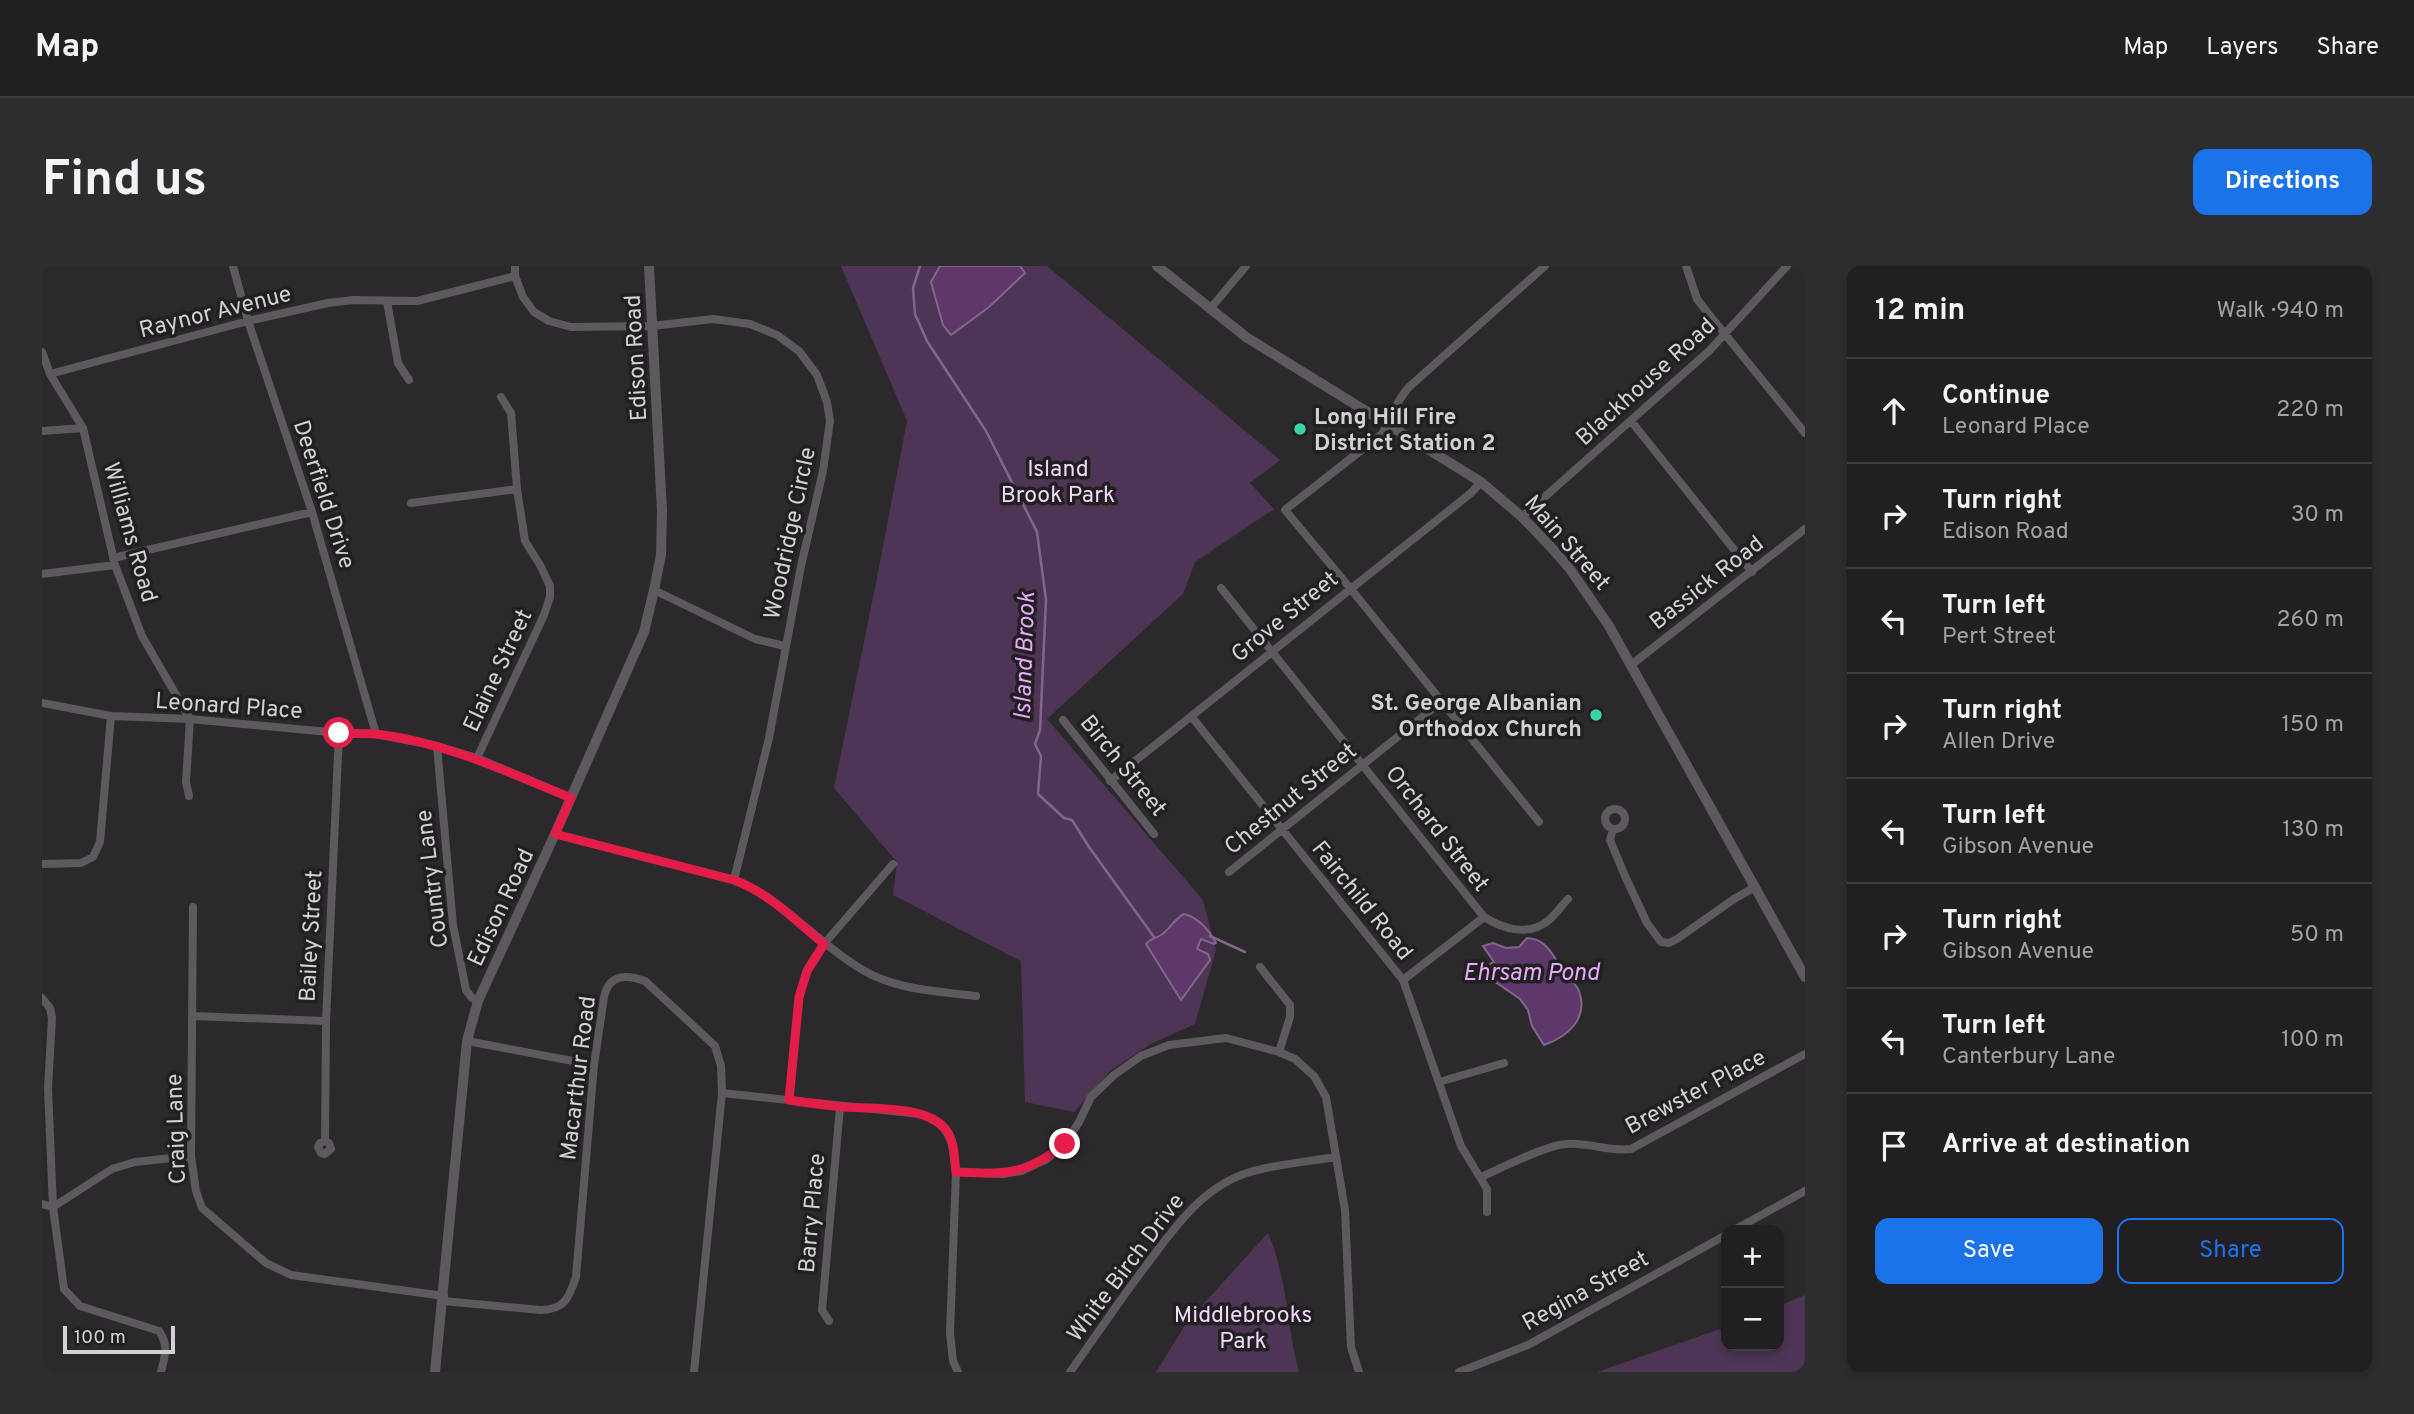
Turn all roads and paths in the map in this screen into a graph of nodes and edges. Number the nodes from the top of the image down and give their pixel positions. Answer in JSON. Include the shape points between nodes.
{"nodes":[{"id":1,"x":233,"y":266,"type":"edge"},
{"id":2,"x":515,"y":266,"type":"edge"},
{"id":3,"x":649,"y":266,"type":"edge"},
{"id":4,"x":1157,"y":266,"type":"edge"},
{"id":5,"x":1246,"y":266,"type":"edge"},
{"id":6,"x":1545,"y":266,"type":"edge"},
{"id":7,"x":1686,"y":266,"type":"edge"},
{"id":8,"x":1787,"y":266,"type":"edge"},
{"id":9,"x":516,"y":276,"type":"junction"},
{"id":10,"x":387,"y":302,"type":"junction"},
{"id":11,"x":1210,"y":309,"type":"junction"},
{"id":12,"x":248,"y":321,"type":"junction"},
{"id":13,"x":652,"y":326,"type":"junction"},
{"id":14,"x":1727,"y":334,"type":"junction"},
{"id":15,"x":42,"y":352,"type":"edge"},
{"id":16,"x":50,"y":374,"type":"junction"},
{"id":17,"x":408,"y":380,"type":"dead end"},
{"id":18,"x":501,"y":397,"type":"dead end"},
{"id":19,"x":1631,"y":421,"type":"junction"},
{"id":20,"x":1388,"y":423,"type":"junction"},
{"id":21,"x":82,"y":428,"type":"junction"},
{"id":22,"x":42,"y":431,"type":"edge"},
{"id":23,"x":1805,"y":433,"type":"edge"},
{"id":24,"x":1481,"y":482,"type":"junction"},
{"id":25,"x":517,"y":489,"type":"junction"},
{"id":26,"x":411,"y":503,"type":"dead end"},
{"id":27,"x":312,"y":512,"type":"junction"},
{"id":28,"x":1522,"y":516,"type":"junction"},
{"id":29,"x":1805,"y":529,"type":"edge"},
{"id":30,"x":114,"y":562,"type":"junction"},
{"id":31,"x":1752,"y":572,"type":"junction"},
{"id":32,"x":42,"y":574,"type":"edge"},
{"id":33,"x":1221,"y":587,"type":"dead end"},
{"id":34,"x":1350,"y":588,"type":"junction"},
{"id":35,"x":654,"y":590,"type":"junction"},
{"id":36,"x":785,"y":646,"type":"junction"},
{"id":37,"x":1271,"y":651,"type":"junction"},
{"id":38,"x":1631,"y":666,"type":"junction"},
{"id":39,"x":1441,"y":702,"type":"junction"},
{"id":40,"x":42,"y":703,"type":"edge"},
{"id":41,"x":111,"y":716,"type":"junction"},
{"id":42,"x":1191,"y":716,"type":"junction"},
{"id":43,"x":190,"y":719,"type":"junction"},
{"id":44,"x":1063,"y":720,"type":"dead end"},
{"id":45,"x":339,"y":733,"type":"junction"},
{"id":46,"x":376,"y":734,"type":"junction"},
{"id":47,"x":437,"y":746,"type":"junction"},
{"id":48,"x":477,"y":758,"type":"junction"},
{"id":49,"x":1364,"y":764,"type":"junction"},
{"id":50,"x":1110,"y":781,"type":"junction"},
{"id":51,"x":189,"y":796,"type":"dead end"},
{"id":52,"x":571,"y":798,"type":"junction"},
{"id":53,"x":1539,"y":822,"type":"dead end"},
{"id":54,"x":1281,"y":829,"type":"junction"},
{"id":55,"x":1613,"y":829,"type":"dead end"},
{"id":56,"x":555,"y":834,"type":"junction"},
{"id":57,"x":1154,"y":834,"type":"dead end"},
{"id":58,"x":42,"y":864,"type":"edge"},
{"id":59,"x":893,"y":864,"type":"dead end"},
{"id":60,"x":1229,"y":872,"type":"dead end"},
{"id":61,"x":734,"y":880,"type":"junction"},
{"id":62,"x":1755,"y":887,"type":"junction"},
{"id":63,"x":1569,"y":899,"type":"dead end"},
{"id":64,"x":193,"y":907,"type":"dead end"},
{"id":65,"x":1484,"y":917,"type":"junction"},
{"id":66,"x":824,"y":944,"type":"junction"},
{"id":67,"x":1260,"y":967,"type":"dead end"},
{"id":68,"x":1805,"y":977,"type":"edge"},
{"id":69,"x":1403,"y":980,"type":"junction"},
{"id":70,"x":976,"y":996,"type":"dead end"},
{"id":71,"x":42,"y":998,"type":"edge"},
{"id":72,"x":478,"y":1001,"type":"junction"},
{"id":73,"x":192,"y":1016,"type":"junction"},
{"id":74,"x":326,"y":1021,"type":"junction"},
{"id":75,"x":467,"y":1041,"type":"junction"},
{"id":76,"x":1279,"y":1052,"type":"junction"},
{"id":77,"x":1805,"y":1054,"type":"edge"},
{"id":78,"x":1504,"y":1063,"type":"dead end"},
{"id":79,"x":594,"y":1065,"type":"junction"},
{"id":80,"x":1439,"y":1082,"type":"junction"},
{"id":81,"x":722,"y":1093,"type":"junction"},
{"id":82,"x":789,"y":1100,"type":"junction"},
{"id":83,"x":840,"y":1107,"type":"junction"},
{"id":84,"x":325,"y":1141,"type":"dead end"},
{"id":85,"x":191,"y":1156,"type":"junction"},
{"id":86,"x":1335,"y":1157,"type":"junction"},
{"id":87,"x":956,"y":1172,"type":"junction"},
{"id":88,"x":1481,"y":1177,"type":"junction"},
{"id":89,"x":1805,"y":1191,"type":"edge"},
{"id":90,"x":42,"y":1205,"type":"edge"},
{"id":91,"x":53,"y":1207,"type":"junction"},
{"id":92,"x":1487,"y":1212,"type":"dead end"},
{"id":93,"x":1743,"y":1225,"type":"edge"},
{"id":94,"x":1721,"y":1237,"type":"edge"},
{"id":95,"x":443,"y":1298,"type":"junction"},
{"id":96,"x":829,"y":1321,"type":"dead end"},
{"id":97,"x":161,"y":1372,"type":"edge"},
{"id":98,"x":435,"y":1372,"type":"edge"},
{"id":99,"x":694,"y":1372,"type":"edge"},
{"id":100,"x":958,"y":1372,"type":"edge"},
{"id":101,"x":1070,"y":1372,"type":"edge"},
{"id":102,"x":1359,"y":1372,"type":"edge"},
{"id":103,"x":1459,"y":1372,"type":"edge"}],
"edges":[{"from":1,"to":12,"type":"street","name":"Deerfield Drive"},
{"from":2,"to":9,"type":"street","name":"Woodridge Circle"},
{"from":3,"to":13,"type":"street","name":"Edison Road"},
{"from":4,"to":11,"type":"main road","name":"Main Street"},
{"from":5,"to":11,"type":"street"},
{"from":6,"to":20,"type":"street","via":[[1409,387],[1397,400]]},
{"from":7,"to":14,"type":"street","via":[[1697,299]]},
{"from":8,"to":14,"type":"street","name":"Blackhouse Road"},
{"from":9,"to":10,"type":"street","name":"Raynor Avenue","via":[[416,301]]},
{"from":9,"to":13,"type":"street","name":"Woodridge Circle","via":[[523,297],[534,312],[549,321],[571,327]]},
{"from":10,"to":12,"type":"street","name":"Raynor Avenue","via":[[328,303]]},
{"from":10,"to":17,"type":"street","via":[[398,363]]},
{"from":11,"to":20,"type":"main road","name":"Main Street","via":[[1267,351]]},
{"from":12,"to":16,"type":"street","name":"Raynor Avenue"},
{"from":12,"to":27,"type":"street","name":"Deerfield Drive"},
{"from":13,"to":35,"type":"street","name":"Edison Road","via":[[662,511]]},
{"from":13,"to":36,"type":"street","name":"Woodridge Circle","via":[[713,319],[750,324],[778,335],[799,351],[817,375],[830,421]]},
{"from":14,"to":19,"type":"street","name":"Blackhouse Road"},
{"from":14,"to":23,"type":"street"},
{"from":15,"to":16,"type":"street","name":"Williams Road"},
{"from":16,"to":21,"type":"street","name":"Williams Road"},
{"from":18,"to":25,"type":"street","name":"Elaine Street","via":[[511,413]]},
{"from":19,"to":28,"type":"street","name":"Blackhouse Road"},
{"from":19,"to":31,"type":"street"},
{"from":20,"to":24,"type":"main road","name":"Main Street"},
{"from":20,"to":34,"type":"street","via":[[1382,434],[1285,510]]},
{"from":21,"to":22,"type":"street"},
{"from":21,"to":30,"type":"street","name":"Williams Road"},
{"from":24,"to":28,"type":"main road","name":"Main Street"},
{"from":24,"to":34,"type":"street","name":"Grove Street"},
{"from":25,"to":26,"type":"street"},
{"from":25,"to":48,"type":"street","name":"Elaine Street","via":[[525,541],[546,576],[550,597]]},
{"from":27,"to":30,"type":"street"},
{"from":27,"to":46,"type":"street","name":"Deerfield Drive"},
{"from":28,"to":38,"type":"main road","name":"Main Street","via":[[1592,599]]},
{"from":29,"to":31,"type":"street","name":"Bassick Road"},
{"from":30,"to":32,"type":"street"},
{"from":30,"to":43,"type":"street","name":"Williams Road","via":[[142,636]]},
{"from":31,"to":38,"type":"street","name":"Bassick Road"},
{"from":33,"to":37,"type":"street","name":"Orchard Street"},
{"from":34,"to":37,"type":"street","name":"Grove Street"},
{"from":34,"to":39,"type":"street"},
{"from":35,"to":36,"type":"street","via":[[755,639]]},
{"from":35,"to":52,"type":"street","name":"Edison Road","via":[[644,632]]},
{"from":36,"to":61,"type":"street","name":"Woodridge Circle","via":[[769,738]]},
{"from":37,"to":42,"type":"street","name":"Grove Street"},
{"from":37,"to":49,"type":"street","name":"Orchard Street"},
{"from":38,"to":62,"type":"main road","name":"Main Street"},
{"from":39,"to":49,"type":"street","name":"Chestnut Street"},
{"from":39,"to":53,"type":"street"},
{"from":40,"to":41,"type":"street","name":"Leonard Place"},
{"from":41,"to":43,"type":"street","name":"Leonard Place"},
{"from":41,"to":58,"type":"street","via":[[100,842],[93,857],[81,863]]},
{"from":42,"to":50,"type":"street","name":"Grove Street"},
{"from":42,"to":54,"type":"street","name":"Fairchild Road"},
{"from":43,"to":45,"type":"street","name":"Leonard Place"},
{"from":43,"to":51,"type":"street"},
{"from":44,"to":50,"type":"street","name":"Birch Street"},
{"from":45,"to":46,"type":"street","name":"Leonard Place"},
{"from":45,"to":74,"type":"street","name":"Bailey Street"},
{"from":46,"to":47,"type":"street","name":"Leonard Place"},
{"from":47,"to":48,"type":"street","name":"Leonard Place"},
{"from":47,"to":72,"type":"street","name":"Country Lane","via":[[453,925],[466,990]]},
{"from":48,"to":52,"type":"street","name":"Leonard Place"},
{"from":49,"to":54,"type":"street","name":"Chestnut Street"},
{"from":49,"to":65,"type":"street","name":"Orchard Street"},
{"from":50,"to":57,"type":"street","name":"Birch Street"},
{"from":52,"to":56,"type":"street","name":"Edison Road"},
{"from":54,"to":60,"type":"street","name":"Chestnut Street"},
{"from":54,"to":69,"type":"street","name":"Fairchild Road"},
{"from":55,"to":62,"type":"street","via":[[1610,840],[1625,876],[1661,942],[1677,939]]},
{"from":56,"to":61,"type":"street"},
{"from":56,"to":72,"type":"street","name":"Edison Road"},
{"from":59,"to":66,"type":"street"},
{"from":61,"to":66,"type":"street","via":[[772,900]]},
{"from":62,"to":68,"type":"main road","name":"Main Street"},
{"from":63,"to":65,"type":"street","name":"Orchard Street","via":[[1547,922],[1529,929],[1500,927]]},
{"from":64,"to":73,"type":"street","name":"Craig Lane"},
{"from":65,"to":69,"type":"street"},
{"from":66,"to":70,"type":"street","via":[[886,981]]},
{"from":66,"to":82,"type":"street","via":[[807,971],[799,997]]},
{"from":67,"to":76,"type":"street","via":[[1290,1005]]},
{"from":69,"to":80,"type":"street","name":"Fairchild Road"},
{"from":71,"to":91,"type":"street","via":[[52,1018],[48,1088]]},
{"from":72,"to":75,"type":"street","name":"Edison Road"},
{"from":73,"to":74,"type":"street"},
{"from":73,"to":85,"type":"street","name":"Craig Lane"},
{"from":74,"to":84,"type":"street","name":"Bailey Street"},
{"from":75,"to":79,"type":"street"},
{"from":75,"to":95,"type":"street","name":"Edison Road"},
{"from":76,"to":86,"type":"street","via":[[1314,1076],[1326,1097]]},
{"from":76,"to":87,"type":"street","via":[[1226,1038],[1169,1045],[1141,1056],[1091,1097],[1065,1144],[1047,1159],[1003,1174]]},
{"from":77,"to":88,"type":"street","name":"Brewster Place","via":[[1631,1149],[1562,1144]]},
{"from":78,"to":80,"type":"street"},
{"from":79,"to":81,"type":"street","name":"Macarthur Road","via":[[606,987],[618,978],[632,976],[645,981],[715,1046]]},
{"from":79,"to":95,"type":"street","name":"Macarthur Road","via":[[576,1277],[566,1300],[555,1310],[541,1310]]},
{"from":80,"to":88,"type":"street","name":"Fairchild Road","via":[[1461,1146]]},
{"from":81,"to":82,"type":"street"},
{"from":81,"to":99,"type":"street","name":"Macarthur Road"},
{"from":82,"to":83,"type":"street"},
{"from":83,"to":87,"type":"street","via":[[895,1110],[935,1120],[947,1131]]},
{"from":83,"to":96,"type":"street","name":"Barry Place","via":[[822,1310]]},
{"from":85,"to":91,"type":"street","via":[[112,1169]]},
{"from":85,"to":95,"type":"street","name":"Craig Lane","via":[[202,1208],[279,1271]]},
{"from":86,"to":101,"type":"street","name":"White Birch Drive","via":[[1251,1171],[1196,1203],[1126,1291]]},
{"from":86,"to":102,"type":"street","via":[[1345,1210],[1351,1347]]},
{"from":87,"to":100,"type":"street","via":[[950,1333]]},
{"from":88,"to":92,"type":"street","name":"Fairchild Road","via":[[1487,1189]]},
{"from":89,"to":93,"type":"street"},
{"from":90,"to":91,"type":"street"},
{"from":91,"to":97,"type":"street","via":[[64,1289],[80,1306],[159,1331],[167,1349]]},
{"from":94,"to":103,"type":"street","name":"Regina Street","via":[[1528,1345]]},
{"from":95,"to":98,"type":"street","name":"Edison Road"}]}
